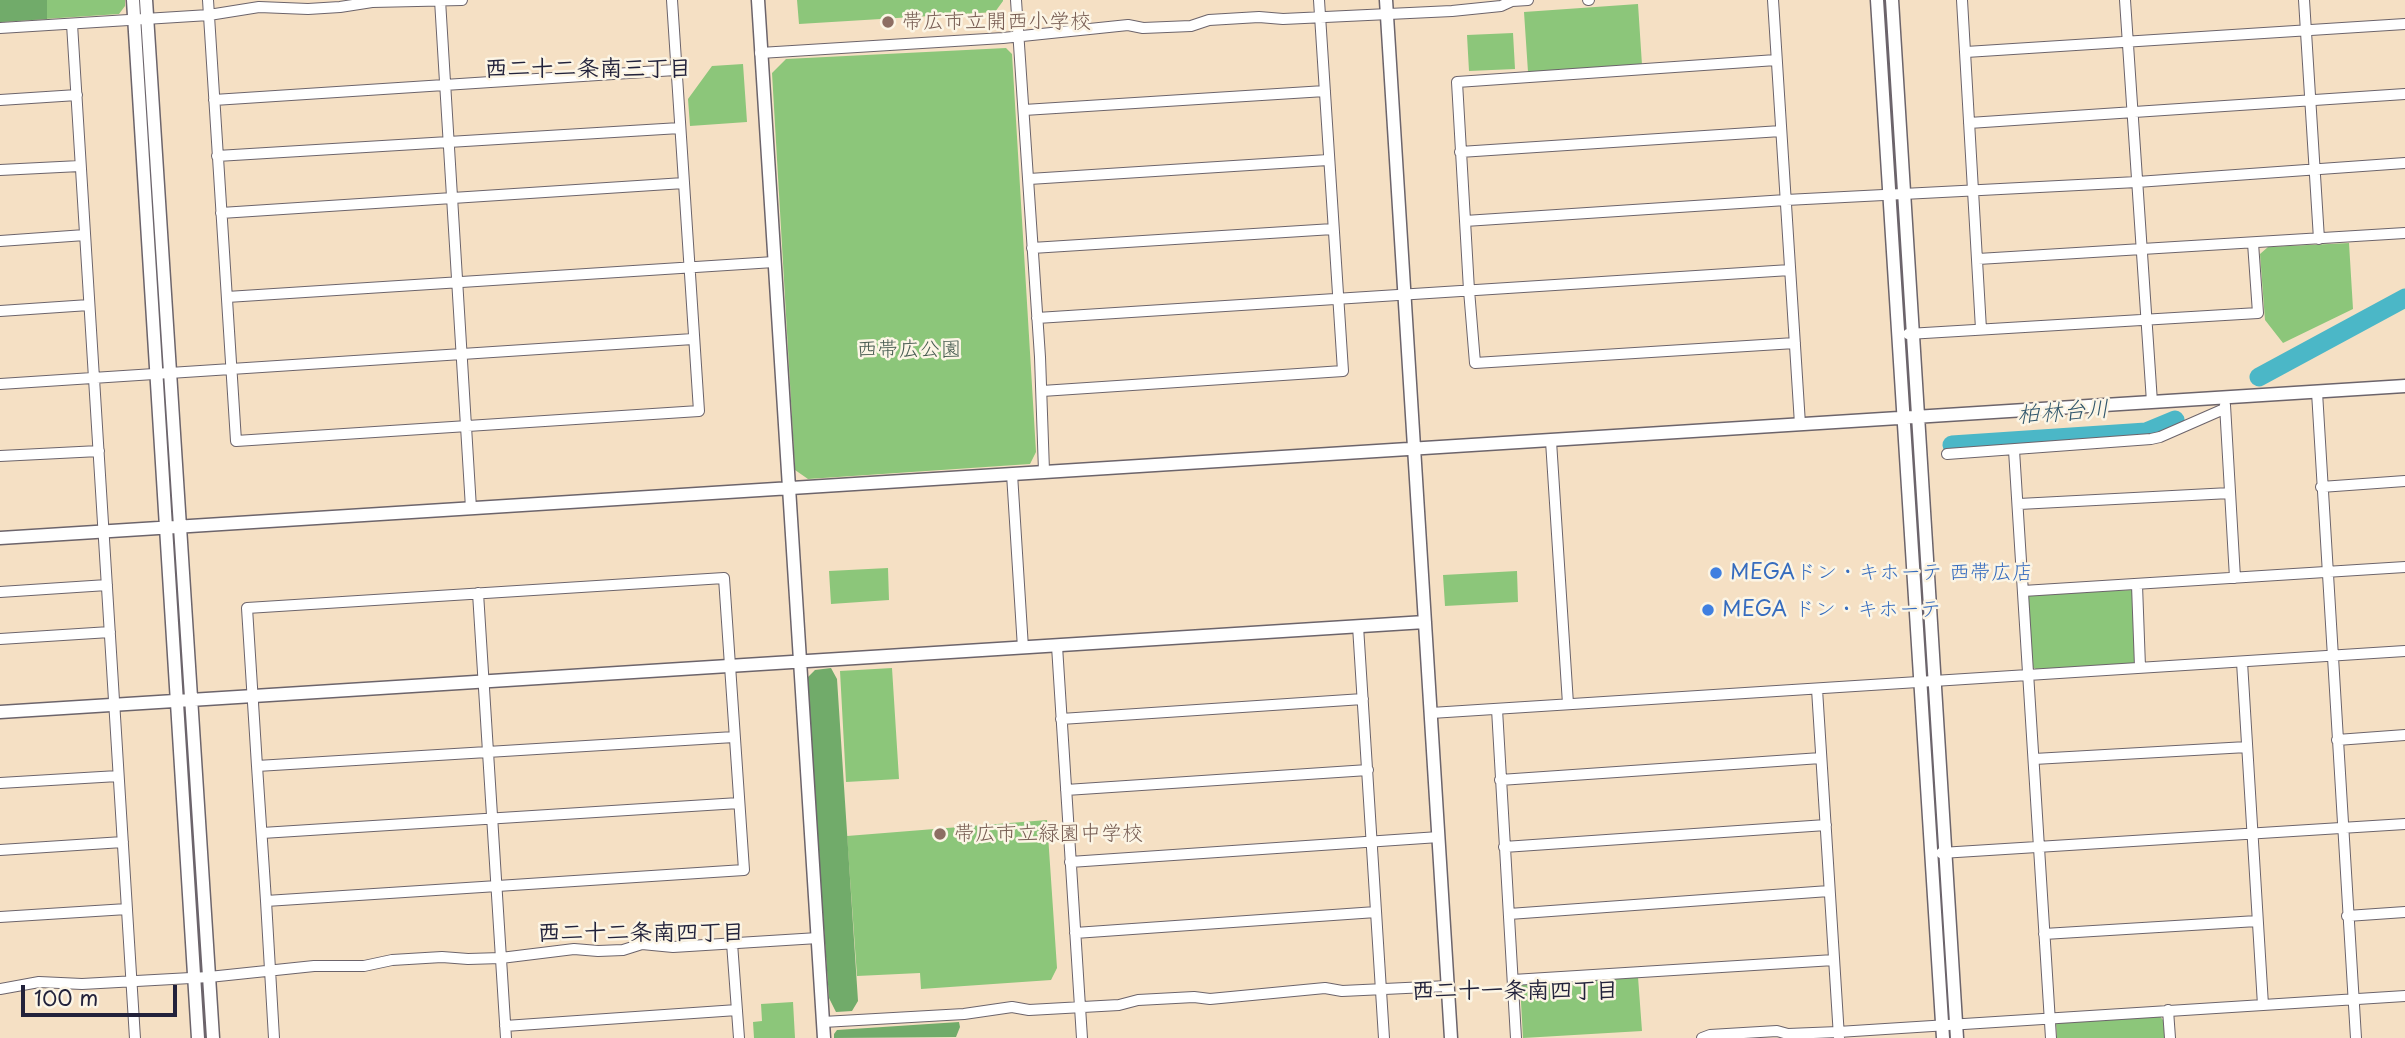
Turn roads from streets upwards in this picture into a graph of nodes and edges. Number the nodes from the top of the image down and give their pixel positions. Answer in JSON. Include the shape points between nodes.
{"nodes":[{"id":1,"x":133,"y":0,"type":"edge"},
{"id":2,"x":146,"y":0,"type":"edge"},
{"id":3,"x":208,"y":0,"type":"edge"},
{"id":4,"x":462,"y":0,"type":"edge"},
{"id":5,"x":672,"y":0,"type":"edge"},
{"id":6,"x":758,"y":0,"type":"edge"},
{"id":7,"x":1016,"y":0,"type":"edge"},
{"id":8,"x":1319,"y":0,"type":"edge"},
{"id":9,"x":1386,"y":0,"type":"edge"},
{"id":10,"x":1528,"y":0,"type":"edge"},
{"id":11,"x":1773,"y":0,"type":"edge"},
{"id":12,"x":1877,"y":0,"type":"edge"},
{"id":13,"x":1892,"y":0,"type":"edge"},
{"id":14,"x":1962,"y":0,"type":"edge"},
{"id":15,"x":2125,"y":0,"type":"edge"},
{"id":16,"x":2304,"y":0,"type":"edge"},
{"id":17,"x":440,"y":1,"type":"edge"},
{"id":18,"x":1452,"y":5,"type":"edge"},
{"id":19,"x":1387,"y":14,"type":"junction"},
{"id":20,"x":209,"y":15,"type":"junction"},
{"id":21,"x":1320,"y":18,"type":"junction"},
{"id":22,"x":141,"y":19,"type":"junction"},
{"id":23,"x":72,"y":24,"type":"junction"},
{"id":24,"x":2405,"y":24,"type":"edge"},
{"id":25,"x":0,"y":28,"type":"edge"},
{"id":26,"x":2306,"y":29,"type":"junction"},
{"id":27,"x":1019,"y":37,"type":"junction"},
{"id":28,"x":2128,"y":41,"type":"junction"},
{"id":29,"x":1966,"y":52,"type":"junction"},
{"id":30,"x":760,"y":53,"type":"junction"},
{"id":31,"x":1776,"y":61,"type":"junction"},
{"id":32,"x":675,"y":70,"type":"junction"},
{"id":33,"x":445,"y":86,"type":"junction"},
{"id":34,"x":1325,"y":91,"type":"junction"},
{"id":35,"x":2405,"y":94,"type":"edge"},
{"id":36,"x":77,"y":95,"type":"junction"},
{"id":37,"x":0,"y":100,"type":"edge"},
{"id":38,"x":214,"y":100,"type":"junction"},
{"id":39,"x":2310,"y":100,"type":"junction"},
{"id":40,"x":1024,"y":110,"type":"junction"},
{"id":41,"x":2132,"y":110,"type":"junction"},
{"id":42,"x":1969,"y":123,"type":"junction"},
{"id":43,"x":680,"y":128,"type":"junction"},
{"id":44,"x":1781,"y":131,"type":"junction"},
{"id":45,"x":448,"y":143,"type":"junction"},
{"id":46,"x":1460,"y":152,"type":"junction"},
{"id":47,"x":217,"y":156,"type":"junction"},
{"id":48,"x":1328,"y":160,"type":"junction"},
{"id":49,"x":2405,"y":163,"type":"edge"},
{"id":50,"x":80,"y":166,"type":"junction"},
{"id":51,"x":2314,"y":169,"type":"junction"},
{"id":52,"x":0,"y":170,"type":"edge"},
{"id":53,"x":1029,"y":179,"type":"junction"},
{"id":54,"x":2137,"y":181,"type":"junction"},
{"id":55,"x":684,"y":183,"type":"junction"},
{"id":56,"x":1972,"y":191,"type":"junction"},
{"id":57,"x":1889,"y":195,"type":"junction"},
{"id":58,"x":1904,"y":195,"type":"junction"},
{"id":59,"x":452,"y":199,"type":"junction"},
{"id":60,"x":1786,"y":200,"type":"junction"},
{"id":61,"x":221,"y":213,"type":"junction"},
{"id":62,"x":1465,"y":221,"type":"junction"},
{"id":63,"x":1333,"y":229,"type":"junction"},
{"id":64,"x":2405,"y":233,"type":"edge"},
{"id":65,"x":85,"y":235,"type":"junction"},
{"id":66,"x":2319,"y":239,"type":"junction"},
{"id":67,"x":0,"y":241,"type":"edge"},
{"id":68,"x":2253,"y":243,"type":"junction"},
{"id":69,"x":1032,"y":248,"type":"junction"},
{"id":70,"x":2141,"y":250,"type":"junction"},
{"id":71,"x":1978,"y":260,"type":"junction"},
{"id":72,"x":775,"y":262,"type":"junction"},
{"id":73,"x":689,"y":267,"type":"junction"},
{"id":74,"x":1790,"y":270,"type":"junction"},
{"id":75,"x":457,"y":282,"type":"junction"},
{"id":76,"x":1469,"y":290,"type":"junction"},
{"id":77,"x":1404,"y":295,"type":"junction"},
{"id":78,"x":227,"y":297,"type":"junction"},
{"id":79,"x":1338,"y":299,"type":"junction"},
{"id":80,"x":89,"y":305,"type":"junction"},
{"id":81,"x":0,"y":310,"type":"edge"},
{"id":82,"x":1037,"y":317,"type":"junction"},
{"id":83,"x":2146,"y":319,"type":"junction"},
{"id":84,"x":1981,"y":329,"type":"junction"},
{"id":85,"x":1914,"y":334,"type":"junction"},
{"id":86,"x":1898,"y":335,"type":"junction"},
{"id":87,"x":694,"y":339,"type":"junction"},
{"id":88,"x":1795,"y":343,"type":"junction"},
{"id":89,"x":462,"y":354,"type":"junction"},
{"id":90,"x":231,"y":369,"type":"junction"},
{"id":91,"x":163,"y":373,"type":"junction"},
{"id":92,"x":94,"y":377,"type":"junction"},
{"id":93,"x":0,"y":384,"type":"edge"},
{"id":94,"x":2405,"y":386,"type":"edge"},
{"id":95,"x":1042,"y":391,"type":"junction"},
{"id":96,"x":2317,"y":392,"type":"junction"},
{"id":97,"x":2152,"y":402,"type":"junction"},
{"id":98,"x":2225,"y":403,"type":"junction"},
{"id":99,"x":1918,"y":417,"type":"junction"},
{"id":100,"x":1903,"y":418,"type":"junction"},
{"id":101,"x":1800,"y":425,"type":"junction"},
{"id":102,"x":467,"y":426,"type":"junction"},
{"id":103,"x":1551,"y":441,"type":"junction"},
{"id":104,"x":1414,"y":450,"type":"junction"},
{"id":105,"x":2014,"y":450,"type":"junction"},
{"id":106,"x":99,"y":451,"type":"junction"},
{"id":107,"x":1947,"y":454,"type":"dead end"},
{"id":108,"x":0,"y":456,"type":"edge"},
{"id":109,"x":1044,"y":471,"type":"junction"},
{"id":110,"x":1012,"y":474,"type":"junction"},
{"id":111,"x":2405,"y":481,"type":"edge"},
{"id":112,"x":2321,"y":487,"type":"junction"},
{"id":113,"x":789,"y":489,"type":"junction"},
{"id":114,"x":2230,"y":493,"type":"junction"},
{"id":115,"x":2019,"y":504,"type":"junction"},
{"id":116,"x":471,"y":508,"type":"junction"},
{"id":117,"x":180,"y":527,"type":"junction"},
{"id":118,"x":165,"y":528,"type":"junction"},
{"id":119,"x":104,"y":532,"type":"junction"},
{"id":120,"x":0,"y":538,"type":"edge"},
{"id":121,"x":2405,"y":567,"type":"edge"},
{"id":122,"x":2327,"y":571,"type":"junction"},
{"id":123,"x":2235,"y":578,"type":"junction"},
{"id":124,"x":107,"y":585,"type":"junction"},
{"id":125,"x":2137,"y":585,"type":"junction"},
{"id":126,"x":2023,"y":591,"type":"junction"},
{"id":127,"x":0,"y":592,"type":"edge"},
{"id":128,"x":478,"y":593,"type":"junction"},
{"id":129,"x":1425,"y":622,"type":"junction"},
{"id":130,"x":1358,"y":626,"type":"junction"},
{"id":131,"x":110,"y":632,"type":"junction"},
{"id":132,"x":0,"y":639,"type":"edge"},
{"id":133,"x":1057,"y":646,"type":"junction"},
{"id":134,"x":1023,"y":648,"type":"junction"},
{"id":135,"x":2405,"y":651,"type":"edge"},
{"id":136,"x":2332,"y":656,"type":"junction"},
{"id":137,"x":799,"y":662,"type":"junction"},
{"id":138,"x":2242,"y":662,"type":"junction"},
{"id":139,"x":730,"y":666,"type":"junction"},
{"id":140,"x":2140,"y":667,"type":"junction"},
{"id":141,"x":2029,"y":674,"type":"junction"},
{"id":142,"x":1935,"y":680,"type":"junction"},
{"id":143,"x":1920,"y":681,"type":"junction"},
{"id":144,"x":483,"y":682,"type":"junction"},
{"id":145,"x":1817,"y":689,"type":"junction"},
{"id":146,"x":253,"y":696,"type":"junction"},
{"id":147,"x":1363,"y":699,"type":"junction"},
{"id":148,"x":191,"y":700,"type":"junction"},
{"id":149,"x":177,"y":701,"type":"junction"},
{"id":150,"x":1568,"y":704,"type":"junction"},
{"id":151,"x":114,"y":705,"type":"junction"},
{"id":152,"x":1497,"y":709,"type":"junction"},
{"id":153,"x":0,"y":712,"type":"edge"},
{"id":154,"x":1431,"y":712,"type":"junction"},
{"id":155,"x":1062,"y":719,"type":"junction"},
{"id":156,"x":2405,"y":735,"type":"edge"},
{"id":157,"x":734,"y":737,"type":"junction"},
{"id":158,"x":2337,"y":740,"type":"junction"},
{"id":159,"x":2247,"y":747,"type":"junction"},
{"id":160,"x":488,"y":752,"type":"junction"},
{"id":161,"x":1821,"y":758,"type":"junction"},
{"id":162,"x":2034,"y":759,"type":"junction"},
{"id":163,"x":257,"y":766,"type":"junction"},
{"id":164,"x":1368,"y":771,"type":"junction"},
{"id":165,"x":118,"y":776,"type":"junction"},
{"id":166,"x":1500,"y":780,"type":"junction"},
{"id":167,"x":0,"y":783,"type":"edge"},
{"id":168,"x":1066,"y":790,"type":"junction"},
{"id":169,"x":739,"y":803,"type":"junction"},
{"id":170,"x":492,"y":819,"type":"junction"},
{"id":171,"x":2405,"y":824,"type":"edge"},
{"id":172,"x":1826,"y":825,"type":"junction"},
{"id":173,"x":2342,"y":828,"type":"junction"},
{"id":174,"x":261,"y":833,"type":"junction"},
{"id":175,"x":2252,"y":833,"type":"junction"},
{"id":176,"x":1439,"y":837,"type":"junction"},
{"id":177,"x":123,"y":842,"type":"junction"},
{"id":178,"x":1373,"y":842,"type":"junction"},
{"id":179,"x":1504,"y":847,"type":"junction"},
{"id":180,"x":2039,"y":848,"type":"junction"},
{"id":181,"x":0,"y":850,"type":"edge"},
{"id":182,"x":1946,"y":853,"type":"junction"},
{"id":183,"x":1931,"y":854,"type":"junction"},
{"id":184,"x":1070,"y":862,"type":"junction"},
{"id":185,"x":496,"y":885,"type":"junction"},
{"id":186,"x":1829,"y":891,"type":"junction"},
{"id":187,"x":266,"y":901,"type":"junction"},
{"id":188,"x":127,"y":909,"type":"junction"},
{"id":189,"x":1376,"y":912,"type":"junction"},
{"id":190,"x":2405,"y":912,"type":"edge"},
{"id":191,"x":1509,"y":914,"type":"junction"},
{"id":192,"x":2347,"y":916,"type":"junction"},
{"id":193,"x":0,"y":917,"type":"edge"},
{"id":194,"x":2257,"y":921,"type":"junction"},
{"id":195,"x":1075,"y":933,"type":"junction"},
{"id":196,"x":2044,"y":934,"type":"junction"},
{"id":197,"x":818,"y":938,"type":"junction"},
{"id":198,"x":732,"y":943,"type":"junction"},
{"id":199,"x":501,"y":958,"type":"junction"},
{"id":200,"x":1834,"y":960,"type":"junction"},
{"id":201,"x":270,"y":972,"type":"junction"},
{"id":202,"x":209,"y":977,"type":"junction"},
{"id":203,"x":194,"y":978,"type":"junction"},
{"id":204,"x":1513,"y":980,"type":"junction"},
{"id":205,"x":133,"y":981,"type":"junction"},
{"id":206,"x":1448,"y":986,"type":"junction"},
{"id":207,"x":0,"y":989,"type":"edge"},
{"id":208,"x":1382,"y":990,"type":"junction"},
{"id":209,"x":2405,"y":996,"type":"edge"},
{"id":210,"x":2353,"y":999,"type":"junction"},
{"id":211,"x":2263,"y":1005,"type":"junction"},
{"id":212,"x":1079,"y":1008,"type":"junction"},
{"id":213,"x":737,"y":1010,"type":"junction"},
{"id":214,"x":2168,"y":1010,"type":"junction"},
{"id":215,"x":2050,"y":1017,"type":"junction"},
{"id":216,"x":823,"y":1022,"type":"junction"},
{"id":217,"x":1956,"y":1024,"type":"junction"},
{"id":218,"x":505,"y":1026,"type":"junction"},
{"id":219,"x":1942,"y":1031,"type":"edge"},
{"id":220,"x":1839,"y":1035,"type":"edge"},
{"id":221,"x":135,"y":1038,"type":"edge"},
{"id":222,"x":198,"y":1038,"type":"edge"},
{"id":223,"x":213,"y":1038,"type":"edge"},
{"id":224,"x":274,"y":1038,"type":"edge"},
{"id":225,"x":506,"y":1038,"type":"edge"},
{"id":226,"x":739,"y":1038,"type":"edge"},
{"id":227,"x":824,"y":1038,"type":"edge"},
{"id":228,"x":1082,"y":1038,"type":"edge"},
{"id":229,"x":1384,"y":1038,"type":"edge"},
{"id":230,"x":1451,"y":1038,"type":"edge"},
{"id":231,"x":1516,"y":1038,"type":"edge"},
{"id":232,"x":1702,"y":1038,"type":"edge"},
{"id":233,"x":1957,"y":1038,"type":"edge"},
{"id":234,"x":2051,"y":1038,"type":"edge"},
{"id":235,"x":2170,"y":1038,"type":"edge"},
{"id":236,"x":2356,"y":1038,"type":"edge"}],
"edges":[{"from":1,"to":22,"type":"street"},
{"from":2,"to":22,"type":"street"},
{"from":3,"to":20,"type":"street"},
{"from":4,"to":17,"type":"street"},
{"from":5,"to":32,"type":"street"},
{"from":6,"to":30,"type":"street"},
{"from":7,"to":27,"type":"street"},
{"from":8,"to":21,"type":"street"},
{"from":9,"to":19,"type":"street"},
{"from":10,"to":18,"type":"street","via":[[1501,6]]},
{"from":11,"to":31,"type":"street"},
{"from":12,"to":57,"type":"street"},
{"from":13,"to":58,"type":"street"},
{"from":14,"to":29,"type":"street"},
{"from":15,"to":28,"type":"street"},
{"from":16,"to":26,"type":"street"},
{"from":17,"to":20,"type":"street","via":[[308,9],[259,7]]},
{"from":17,"to":33,"type":"street"},
{"from":18,"to":19,"type":"street"},
{"from":19,"to":21,"type":"street"},
{"from":19,"to":77,"type":"street"},
{"from":20,"to":22,"type":"street"},
{"from":20,"to":38,"type":"street"},
{"from":21,"to":27,"type":"street","via":[[1209,20],[1191,26],[1128,26]]},
{"from":21,"to":34,"type":"street"},
{"from":22,"to":23,"type":"street"},
{"from":22,"to":91,"type":"street"},
{"from":23,"to":25,"type":"street"},
{"from":23,"to":36,"type":"street"},
{"from":24,"to":26,"type":"street"},
{"from":26,"to":28,"type":"street"},
{"from":26,"to":39,"type":"street"},
{"from":27,"to":30,"type":"street"},
{"from":27,"to":40,"type":"street"},
{"from":28,"to":29,"type":"street"},
{"from":28,"to":41,"type":"street"},
{"from":29,"to":42,"type":"street"},
{"from":30,"to":72,"type":"street"},
{"from":31,"to":44,"type":"street"},
{"from":31,"to":46,"type":"street","via":[[1457,82]]},
{"from":32,"to":33,"type":"street"},
{"from":32,"to":43,"type":"street"},
{"from":33,"to":38,"type":"street"},
{"from":33,"to":45,"type":"street"},
{"from":34,"to":40,"type":"street"},
{"from":34,"to":48,"type":"street"},
{"from":35,"to":39,"type":"street"},
{"from":36,"to":37,"type":"street"},
{"from":36,"to":50,"type":"street"},
{"from":38,"to":47,"type":"street"},
{"from":39,"to":41,"type":"street"},
{"from":39,"to":51,"type":"street"},
{"from":40,"to":53,"type":"street"},
{"from":41,"to":42,"type":"street"},
{"from":41,"to":54,"type":"street"},
{"from":42,"to":56,"type":"street"},
{"from":43,"to":45,"type":"street"},
{"from":43,"to":55,"type":"street"},
{"from":44,"to":46,"type":"street"},
{"from":44,"to":60,"type":"street"},
{"from":45,"to":47,"type":"street"},
{"from":45,"to":59,"type":"street"},
{"from":46,"to":62,"type":"street"},
{"from":47,"to":61,"type":"street"},
{"from":48,"to":53,"type":"street"},
{"from":48,"to":63,"type":"street"},
{"from":49,"to":51,"type":"street"},
{"from":50,"to":52,"type":"street"},
{"from":50,"to":65,"type":"street"},
{"from":51,"to":54,"type":"street"},
{"from":51,"to":66,"type":"street"},
{"from":53,"to":69,"type":"street"},
{"from":54,"to":56,"type":"street"},
{"from":54,"to":70,"type":"street"},
{"from":55,"to":59,"type":"street"},
{"from":55,"to":73,"type":"street"},
{"from":56,"to":58,"type":"street"},
{"from":56,"to":71,"type":"street"},
{"from":57,"to":58,"type":"street"},
{"from":57,"to":60,"type":"street"},
{"from":57,"to":86,"type":"street"},
{"from":58,"to":85,"type":"street"},
{"from":59,"to":61,"type":"street"},
{"from":59,"to":75,"type":"street"},
{"from":60,"to":62,"type":"street"},
{"from":60,"to":74,"type":"street"},
{"from":61,"to":78,"type":"street"},
{"from":62,"to":76,"type":"street"},
{"from":63,"to":69,"type":"street"},
{"from":63,"to":79,"type":"street"},
{"from":64,"to":66,"type":"street"},
{"from":65,"to":67,"type":"street"},
{"from":65,"to":80,"type":"street"},
{"from":66,"to":68,"type":"street"},
{"from":68,"to":70,"type":"street"},
{"from":68,"to":83,"type":"street","via":[[2258,313]]},
{"from":69,"to":82,"type":"street"},
{"from":70,"to":71,"type":"street"},
{"from":70,"to":83,"type":"street"},
{"from":71,"to":84,"type":"street"},
{"from":72,"to":73,"type":"street"},
{"from":72,"to":113,"type":"street"},
{"from":73,"to":75,"type":"street"},
{"from":73,"to":87,"type":"street"},
{"from":74,"to":76,"type":"street"},
{"from":74,"to":88,"type":"street"},
{"from":75,"to":78,"type":"street"},
{"from":75,"to":89,"type":"street"},
{"from":76,"to":77,"type":"street"},
{"from":76,"to":88,"type":"street","via":[[1475,363]]},
{"from":77,"to":79,"type":"street"},
{"from":77,"to":104,"type":"street"},
{"from":78,"to":90,"type":"street"},
{"from":79,"to":82,"type":"street"},
{"from":79,"to":95,"type":"street","via":[[1343,371]]},
{"from":80,"to":81,"type":"street"},
{"from":80,"to":92,"type":"street"},
{"from":82,"to":95,"type":"street"},
{"from":83,"to":84,"type":"street"},
{"from":83,"to":97,"type":"street"},
{"from":84,"to":85,"type":"street"},
{"from":85,"to":86,"type":"street"},
{"from":85,"to":99,"type":"street"},
{"from":86,"to":100,"type":"street"},
{"from":87,"to":89,"type":"street"},
{"from":87,"to":102,"type":"street","via":[[699,411]]},
{"from":88,"to":101,"type":"street"},
{"from":89,"to":90,"type":"street"},
{"from":89,"to":102,"type":"street"},
{"from":90,"to":91,"type":"street"},
{"from":90,"to":102,"type":"street","via":[[236,441]]},
{"from":91,"to":92,"type":"street"},
{"from":91,"to":117,"type":"street"},
{"from":91,"to":118,"type":"street"},
{"from":92,"to":93,"type":"street"},
{"from":92,"to":106,"type":"street"},
{"from":94,"to":96,"type":"street"},
{"from":95,"to":109,"type":"street"},
{"from":96,"to":98,"type":"street"},
{"from":96,"to":112,"type":"street"},
{"from":97,"to":98,"type":"street"},
{"from":97,"to":99,"type":"street"},
{"from":98,"to":105,"type":"street","via":[[2160,437]]},
{"from":98,"to":114,"type":"street"},
{"from":99,"to":100,"type":"street"},
{"from":99,"to":142,"type":"street"},
{"from":100,"to":101,"type":"street"},
{"from":100,"to":143,"type":"street"},
{"from":101,"to":103,"type":"street"},
{"from":102,"to":116,"type":"street"},
{"from":103,"to":104,"type":"street"},
{"from":103,"to":150,"type":"street"},
{"from":104,"to":109,"type":"street"},
{"from":104,"to":129,"type":"street"},
{"from":105,"to":107,"type":"street"},
{"from":105,"to":115,"type":"street"},
{"from":106,"to":108,"type":"street"},
{"from":106,"to":119,"type":"street"},
{"from":109,"to":110,"type":"street"},
{"from":110,"to":113,"type":"street"},
{"from":110,"to":134,"type":"street"},
{"from":111,"to":112,"type":"street"},
{"from":112,"to":122,"type":"street"},
{"from":113,"to":116,"type":"street"},
{"from":113,"to":137,"type":"street"},
{"from":114,"to":115,"type":"street"},
{"from":114,"to":123,"type":"street"},
{"from":115,"to":126,"type":"street"},
{"from":116,"to":117,"type":"street"},
{"from":117,"to":118,"type":"street"},
{"from":117,"to":148,"type":"street"},
{"from":118,"to":119,"type":"street"},
{"from":118,"to":149,"type":"street"},
{"from":119,"to":120,"type":"street"},
{"from":119,"to":124,"type":"street"},
{"from":121,"to":122,"type":"street"},
{"from":122,"to":123,"type":"street"},
{"from":122,"to":136,"type":"street"},
{"from":123,"to":125,"type":"street"},
{"from":124,"to":127,"type":"street"},
{"from":124,"to":131,"type":"street"},
{"from":125,"to":126,"type":"street"},
{"from":125,"to":140,"type":"street"},
{"from":126,"to":141,"type":"street"},
{"from":128,"to":139,"type":"street","via":[[724,578]]},
{"from":128,"to":144,"type":"street"},
{"from":128,"to":146,"type":"street","via":[[247,608]]},
{"from":129,"to":130,"type":"street"},
{"from":129,"to":154,"type":"street"},
{"from":130,"to":133,"type":"street"},
{"from":130,"to":147,"type":"street"},
{"from":131,"to":132,"type":"street"},
{"from":131,"to":151,"type":"street"},
{"from":133,"to":134,"type":"street"},
{"from":133,"to":155,"type":"street"},
{"from":134,"to":137,"type":"street"},
{"from":135,"to":136,"type":"street"},
{"from":136,"to":138,"type":"street"},
{"from":136,"to":158,"type":"street"},
{"from":137,"to":139,"type":"street"},
{"from":137,"to":197,"type":"street"},
{"from":138,"to":140,"type":"street"},
{"from":138,"to":159,"type":"street"},
{"from":139,"to":144,"type":"street"},
{"from":139,"to":157,"type":"street"},
{"from":140,"to":141,"type":"street"},
{"from":141,"to":142,"type":"street"},
{"from":141,"to":162,"type":"street"},
{"from":142,"to":143,"type":"street"},
{"from":142,"to":182,"type":"street"},
{"from":143,"to":145,"type":"street"},
{"from":143,"to":183,"type":"street"},
{"from":144,"to":146,"type":"street"},
{"from":144,"to":160,"type":"street"},
{"from":145,"to":150,"type":"street"},
{"from":145,"to":161,"type":"street"},
{"from":146,"to":148,"type":"street"},
{"from":146,"to":163,"type":"street"},
{"from":147,"to":155,"type":"street"},
{"from":147,"to":164,"type":"street"},
{"from":148,"to":149,"type":"street"},
{"from":148,"to":202,"type":"street"},
{"from":149,"to":151,"type":"street"},
{"from":149,"to":203,"type":"street"},
{"from":150,"to":152,"type":"street"},
{"from":151,"to":153,"type":"street"},
{"from":151,"to":165,"type":"street"},
{"from":152,"to":154,"type":"street"},
{"from":152,"to":166,"type":"street"},
{"from":154,"to":176,"type":"street"},
{"from":155,"to":168,"type":"street"},
{"from":156,"to":158,"type":"street"},
{"from":157,"to":160,"type":"street"},
{"from":157,"to":169,"type":"street"},
{"from":158,"to":173,"type":"street"},
{"from":159,"to":162,"type":"street"},
{"from":159,"to":175,"type":"street"},
{"from":160,"to":163,"type":"street"},
{"from":160,"to":170,"type":"street"},
{"from":161,"to":166,"type":"street"},
{"from":161,"to":172,"type":"street"},
{"from":162,"to":180,"type":"street"},
{"from":163,"to":174,"type":"street"},
{"from":164,"to":168,"type":"street"},
{"from":164,"to":178,"type":"street"},
{"from":165,"to":167,"type":"street"},
{"from":165,"to":177,"type":"street"},
{"from":166,"to":179,"type":"street"},
{"from":168,"to":184,"type":"street"},
{"from":169,"to":170,"type":"street"},
{"from":169,"to":185,"type":"street","via":[[744,870]]},
{"from":170,"to":174,"type":"street"},
{"from":170,"to":185,"type":"street"},
{"from":171,"to":173,"type":"street"},
{"from":172,"to":179,"type":"street"},
{"from":172,"to":186,"type":"street"},
{"from":173,"to":175,"type":"street"},
{"from":173,"to":192,"type":"street"},
{"from":174,"to":187,"type":"street"},
{"from":175,"to":180,"type":"street"},
{"from":175,"to":194,"type":"street"},
{"from":176,"to":178,"type":"street"},
{"from":176,"to":206,"type":"street"},
{"from":177,"to":181,"type":"street"},
{"from":177,"to":188,"type":"street"},
{"from":178,"to":184,"type":"street"},
{"from":178,"to":189,"type":"street"},
{"from":179,"to":191,"type":"street"},
{"from":180,"to":182,"type":"street"},
{"from":180,"to":196,"type":"street"},
{"from":182,"to":183,"type":"street"},
{"from":182,"to":217,"type":"street"},
{"from":183,"to":219,"type":"street"},
{"from":184,"to":195,"type":"street"},
{"from":185,"to":187,"type":"street"},
{"from":185,"to":199,"type":"street"},
{"from":186,"to":191,"type":"street"},
{"from":186,"to":200,"type":"street"},
{"from":187,"to":201,"type":"street"},
{"from":188,"to":193,"type":"street"},
{"from":188,"to":205,"type":"street"},
{"from":189,"to":195,"type":"street"},
{"from":189,"to":208,"type":"street"},
{"from":190,"to":192,"type":"street"},
{"from":191,"to":204,"type":"street"},
{"from":192,"to":210,"type":"street"},
{"from":194,"to":196,"type":"street"},
{"from":194,"to":211,"type":"street"},
{"from":195,"to":212,"type":"street"},
{"from":196,"to":215,"type":"street"},
{"from":197,"to":198,"type":"street"},
{"from":197,"to":216,"type":"street"},
{"from":198,"to":199,"type":"street","via":[[642,944],[598,951],[574,948]]},
{"from":198,"to":213,"type":"street"},
{"from":199,"to":201,"type":"street","via":[[392,960]]},
{"from":199,"to":218,"type":"street"},
{"from":200,"to":204,"type":"street"},
{"from":200,"to":220,"type":"street"},
{"from":201,"to":202,"type":"street"},
{"from":201,"to":224,"type":"street"},
{"from":202,"to":203,"type":"street"},
{"from":202,"to":223,"type":"street"},
{"from":203,"to":205,"type":"street"},
{"from":203,"to":222,"type":"street"},
{"from":204,"to":231,"type":"street"},
{"from":205,"to":207,"type":"street","via":[[47,982]]},
{"from":205,"to":221,"type":"street"},
{"from":206,"to":208,"type":"street"},
{"from":206,"to":230,"type":"street"},
{"from":208,"to":212,"type":"street","via":[[1313,989]]},
{"from":208,"to":229,"type":"street"},
{"from":209,"to":210,"type":"street"},
{"from":210,"to":211,"type":"street"},
{"from":210,"to":236,"type":"street"},
{"from":211,"to":214,"type":"street"},
{"from":212,"to":216,"type":"street","via":[[1012,1007]]},
{"from":212,"to":228,"type":"street"},
{"from":213,"to":218,"type":"street"},
{"from":213,"to":226,"type":"street"},
{"from":214,"to":215,"type":"street"},
{"from":214,"to":235,"type":"street"},
{"from":215,"to":217,"type":"street"},
{"from":215,"to":234,"type":"street"},
{"from":216,"to":227,"type":"street"},
{"from":217,"to":219,"type":"street"},
{"from":217,"to":233,"type":"street"},
{"from":218,"to":225,"type":"street"},
{"from":219,"to":220,"type":"street"},
{"from":220,"to":232,"type":"street","via":[[1777,1031]]}]}
